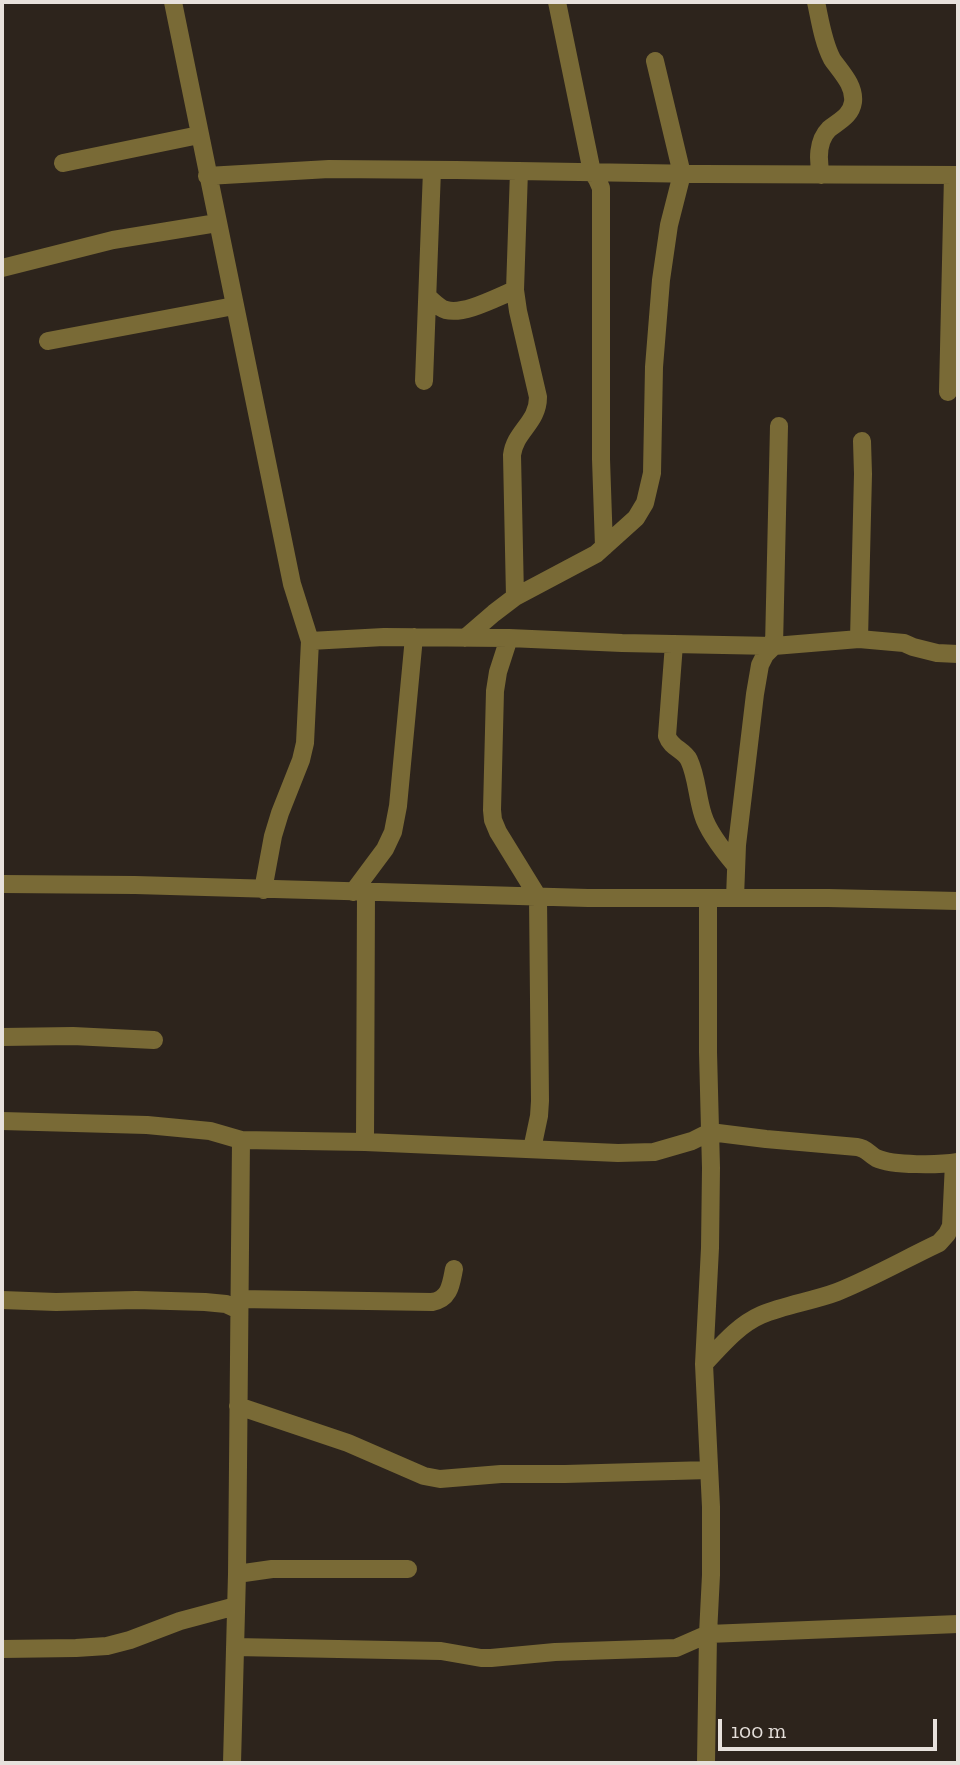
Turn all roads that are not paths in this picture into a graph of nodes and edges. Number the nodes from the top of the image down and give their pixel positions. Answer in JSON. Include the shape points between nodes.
{"nodes":[{"id":1,"x":173,"y":2,"type":"edge"},
{"id":2,"x":557,"y":2,"type":"edge"},
{"id":3,"x":816,"y":2,"type":"edge"},
{"id":4,"x":655,"y":61,"type":"dead end"},
{"id":5,"x":199,"y":135,"type":"junction"},
{"id":6,"x":63,"y":163,"type":"dead end"},
{"id":7,"x":432,"y":170,"type":"junction"},
{"id":8,"x":519,"y":171,"type":"junction"},
{"id":9,"x":592,"y":172,"type":"junction"},
{"id":10,"x":682,"y":174,"type":"junction"},
{"id":11,"x":821,"y":175,"type":"junction"},
{"id":12,"x":956,"y":175,"type":"edge"},
{"id":13,"x":207,"y":176,"type":"junction"},
{"id":14,"x":217,"y":223,"type":"junction"},
{"id":15,"x":2,"y":268,"type":"edge"},
{"id":16,"x":515,"y":290,"type":"junction"},
{"id":17,"x":428,"y":297,"type":"junction"},
{"id":18,"x":234,"y":306,"type":"junction"},
{"id":19,"x":48,"y":341,"type":"dead end"},
{"id":20,"x":424,"y":380,"type":"dead end"},
{"id":21,"x":948,"y":392,"type":"dead end"},
{"id":22,"x":779,"y":426,"type":"dead end"},
{"id":23,"x":862,"y":441,"type":"dead end"},
{"id":24,"x":604,"y":547,"type":"junction"},
{"id":25,"x":515,"y":597,"type":"junction"},
{"id":26,"x":414,"y":638,"type":"junction"},
{"id":27,"x":466,"y":638,"type":"junction"},
{"id":28,"x":509,"y":638,"type":"junction"},
{"id":29,"x":859,"y":639,"type":"junction"},
{"id":30,"x":310,"y":641,"type":"junction"},
{"id":31,"x":674,"y":644,"type":"junction"},
{"id":32,"x":774,"y":646,"type":"junction"},
{"id":33,"x":958,"y":653,"type":"edge"},
{"id":34,"x":736,"y":866,"type":"junction"},
{"id":35,"x":2,"y":884,"type":"edge"},
{"id":36,"x":263,"y":890,"type":"junction"},
{"id":37,"x":359,"y":892,"type":"junction"},
{"id":38,"x":538,"y":897,"type":"junction"},
{"id":39,"x":708,"y":898,"type":"junction"},
{"id":40,"x":735,"y":898,"type":"junction"},
{"id":41,"x":958,"y":901,"type":"edge"},
{"id":42,"x":2,"y":1037,"type":"edge"},
{"id":43,"x":154,"y":1040,"type":"dead end"},
{"id":44,"x":2,"y":1121,"type":"edge"},
{"id":45,"x":710,"y":1132,"type":"junction"},
{"id":46,"x":241,"y":1140,"type":"junction"},
{"id":47,"x":365,"y":1142,"type":"junction"},
{"id":48,"x":532,"y":1149,"type":"junction"},
{"id":49,"x":956,"y":1163,"type":"edge"},
{"id":50,"x":454,"y":1269,"type":"dead end"},
{"id":51,"x":2,"y":1300,"type":"edge"},
{"id":52,"x":239,"y":1305,"type":"junction"},
{"id":53,"x":704,"y":1364,"type":"junction"},
{"id":54,"x":238,"y":1406,"type":"junction"},
{"id":55,"x":709,"y":1470,"type":"junction"},
{"id":56,"x":408,"y":1569,"type":"dead end"},
{"id":57,"x":237,"y":1574,"type":"junction"},
{"id":58,"x":236,"y":1606,"type":"junction"},
{"id":59,"x":958,"y":1624,"type":"edge"},
{"id":60,"x":708,"y":1634,"type":"junction"},
{"id":61,"x":235,"y":1647,"type":"junction"},
{"id":62,"x":2,"y":1649,"type":"edge"},
{"id":63,"x":232,"y":1763,"type":"edge"},
{"id":64,"x":706,"y":1763,"type":"edge"}],
"edges":[{"from":1,"to":5,"type":"street"},
{"from":2,"to":9,"type":"street"},
{"from":3,"to":11,"type":"street","via":[[832,58],[844,74],[853,102],[849,113],[824,137],[819,152]]},
{"from":4,"to":10,"type":"street"},
{"from":5,"to":6,"type":"street"},
{"from":5,"to":13,"type":"street"},
{"from":7,"to":8,"type":"street"},
{"from":7,"to":13,"type":"street","via":[[328,169]]},
{"from":7,"to":17,"type":"street"},
{"from":8,"to":9,"type":"street"},
{"from":8,"to":16,"type":"street"},
{"from":9,"to":10,"type":"street"},
{"from":9,"to":24,"type":"street","via":[[601,188],[602,204]]},
{"from":10,"to":11,"type":"street"},
{"from":10,"to":24,"type":"street","via":[[661,280],[651,480],[636,518]]},
{"from":11,"to":12,"type":"street"},
{"from":12,"to":21,"type":"street"},
{"from":13,"to":14,"type":"street"},
{"from":14,"to":15,"type":"street","via":[[113,240]]},
{"from":14,"to":18,"type":"street"},
{"from":16,"to":17,"type":"street","via":[[449,311]]},
{"from":16,"to":25,"type":"street","via":[[538,397],[534,418],[513,444]]},
{"from":17,"to":20,"type":"street"},
{"from":18,"to":19,"type":"street"},
{"from":18,"to":30,"type":"street","via":[[292,584]]},
{"from":22,"to":32,"type":"street"},
{"from":23,"to":29,"type":"street"},
{"from":24,"to":25,"type":"street"},
{"from":25,"to":27,"type":"street"},
{"from":26,"to":27,"type":"street"},
{"from":26,"to":30,"type":"street"},
{"from":26,"to":37,"type":"street","via":[[393,832]]},
{"from":27,"to":28,"type":"street"},
{"from":28,"to":31,"type":"street"},
{"from":28,"to":38,"type":"street","via":[[495,691],[493,820]]},
{"from":29,"to":32,"type":"street"},
{"from":29,"to":33,"type":"street"},
{"from":30,"to":36,"type":"street","via":[[305,743],[280,813]]},
{"from":31,"to":32,"type":"street"},
{"from":31,"to":34,"type":"street","via":[[667,736],[689,758],[703,817]]},
{"from":32,"to":34,"type":"street","via":[[760,665]]},
{"from":34,"to":40,"type":"street"},
{"from":35,"to":36,"type":"street"},
{"from":36,"to":37,"type":"street"},
{"from":37,"to":38,"type":"street"},
{"from":37,"to":47,"type":"street"},
{"from":38,"to":39,"type":"street"},
{"from":38,"to":48,"type":"street","via":[[540,1101]]},
{"from":39,"to":40,"type":"street"},
{"from":39,"to":45,"type":"street"},
{"from":40,"to":41,"type":"street"},
{"from":42,"to":43,"type":"street"},
{"from":44,"to":46,"type":"street","via":[[147,1125],[210,1131]]},
{"from":45,"to":48,"type":"street","via":[[654,1152]]},
{"from":45,"to":49,"type":"street","via":[[864,1148],[876,1158],[895,1162]]},
{"from":45,"to":53,"type":"street"},
{"from":46,"to":47,"type":"street"},
{"from":46,"to":52,"type":"street"},
{"from":47,"to":48,"type":"street"},
{"from":49,"to":53,"type":"street","via":[[951,1226],[939,1243],[840,1291],[760,1316],[742,1326]]},
{"from":50,"to":52,"type":"street","via":[[441,1301]]},
{"from":51,"to":52,"type":"street"},
{"from":52,"to":54,"type":"street"},
{"from":53,"to":55,"type":"street"},
{"from":54,"to":55,"type":"street","via":[[439,1479]]},
{"from":54,"to":57,"type":"street"},
{"from":55,"to":60,"type":"street"},
{"from":56,"to":57,"type":"street","via":[[272,1569]]},
{"from":57,"to":58,"type":"street"},
{"from":58,"to":61,"type":"street"},
{"from":58,"to":62,"type":"street","via":[[107,1646]]},
{"from":59,"to":60,"type":"street"},
{"from":60,"to":61,"type":"street","via":[[676,1648],[491,1658],[441,1651]]},
{"from":60,"to":64,"type":"street"},
{"from":61,"to":63,"type":"street"}]}
